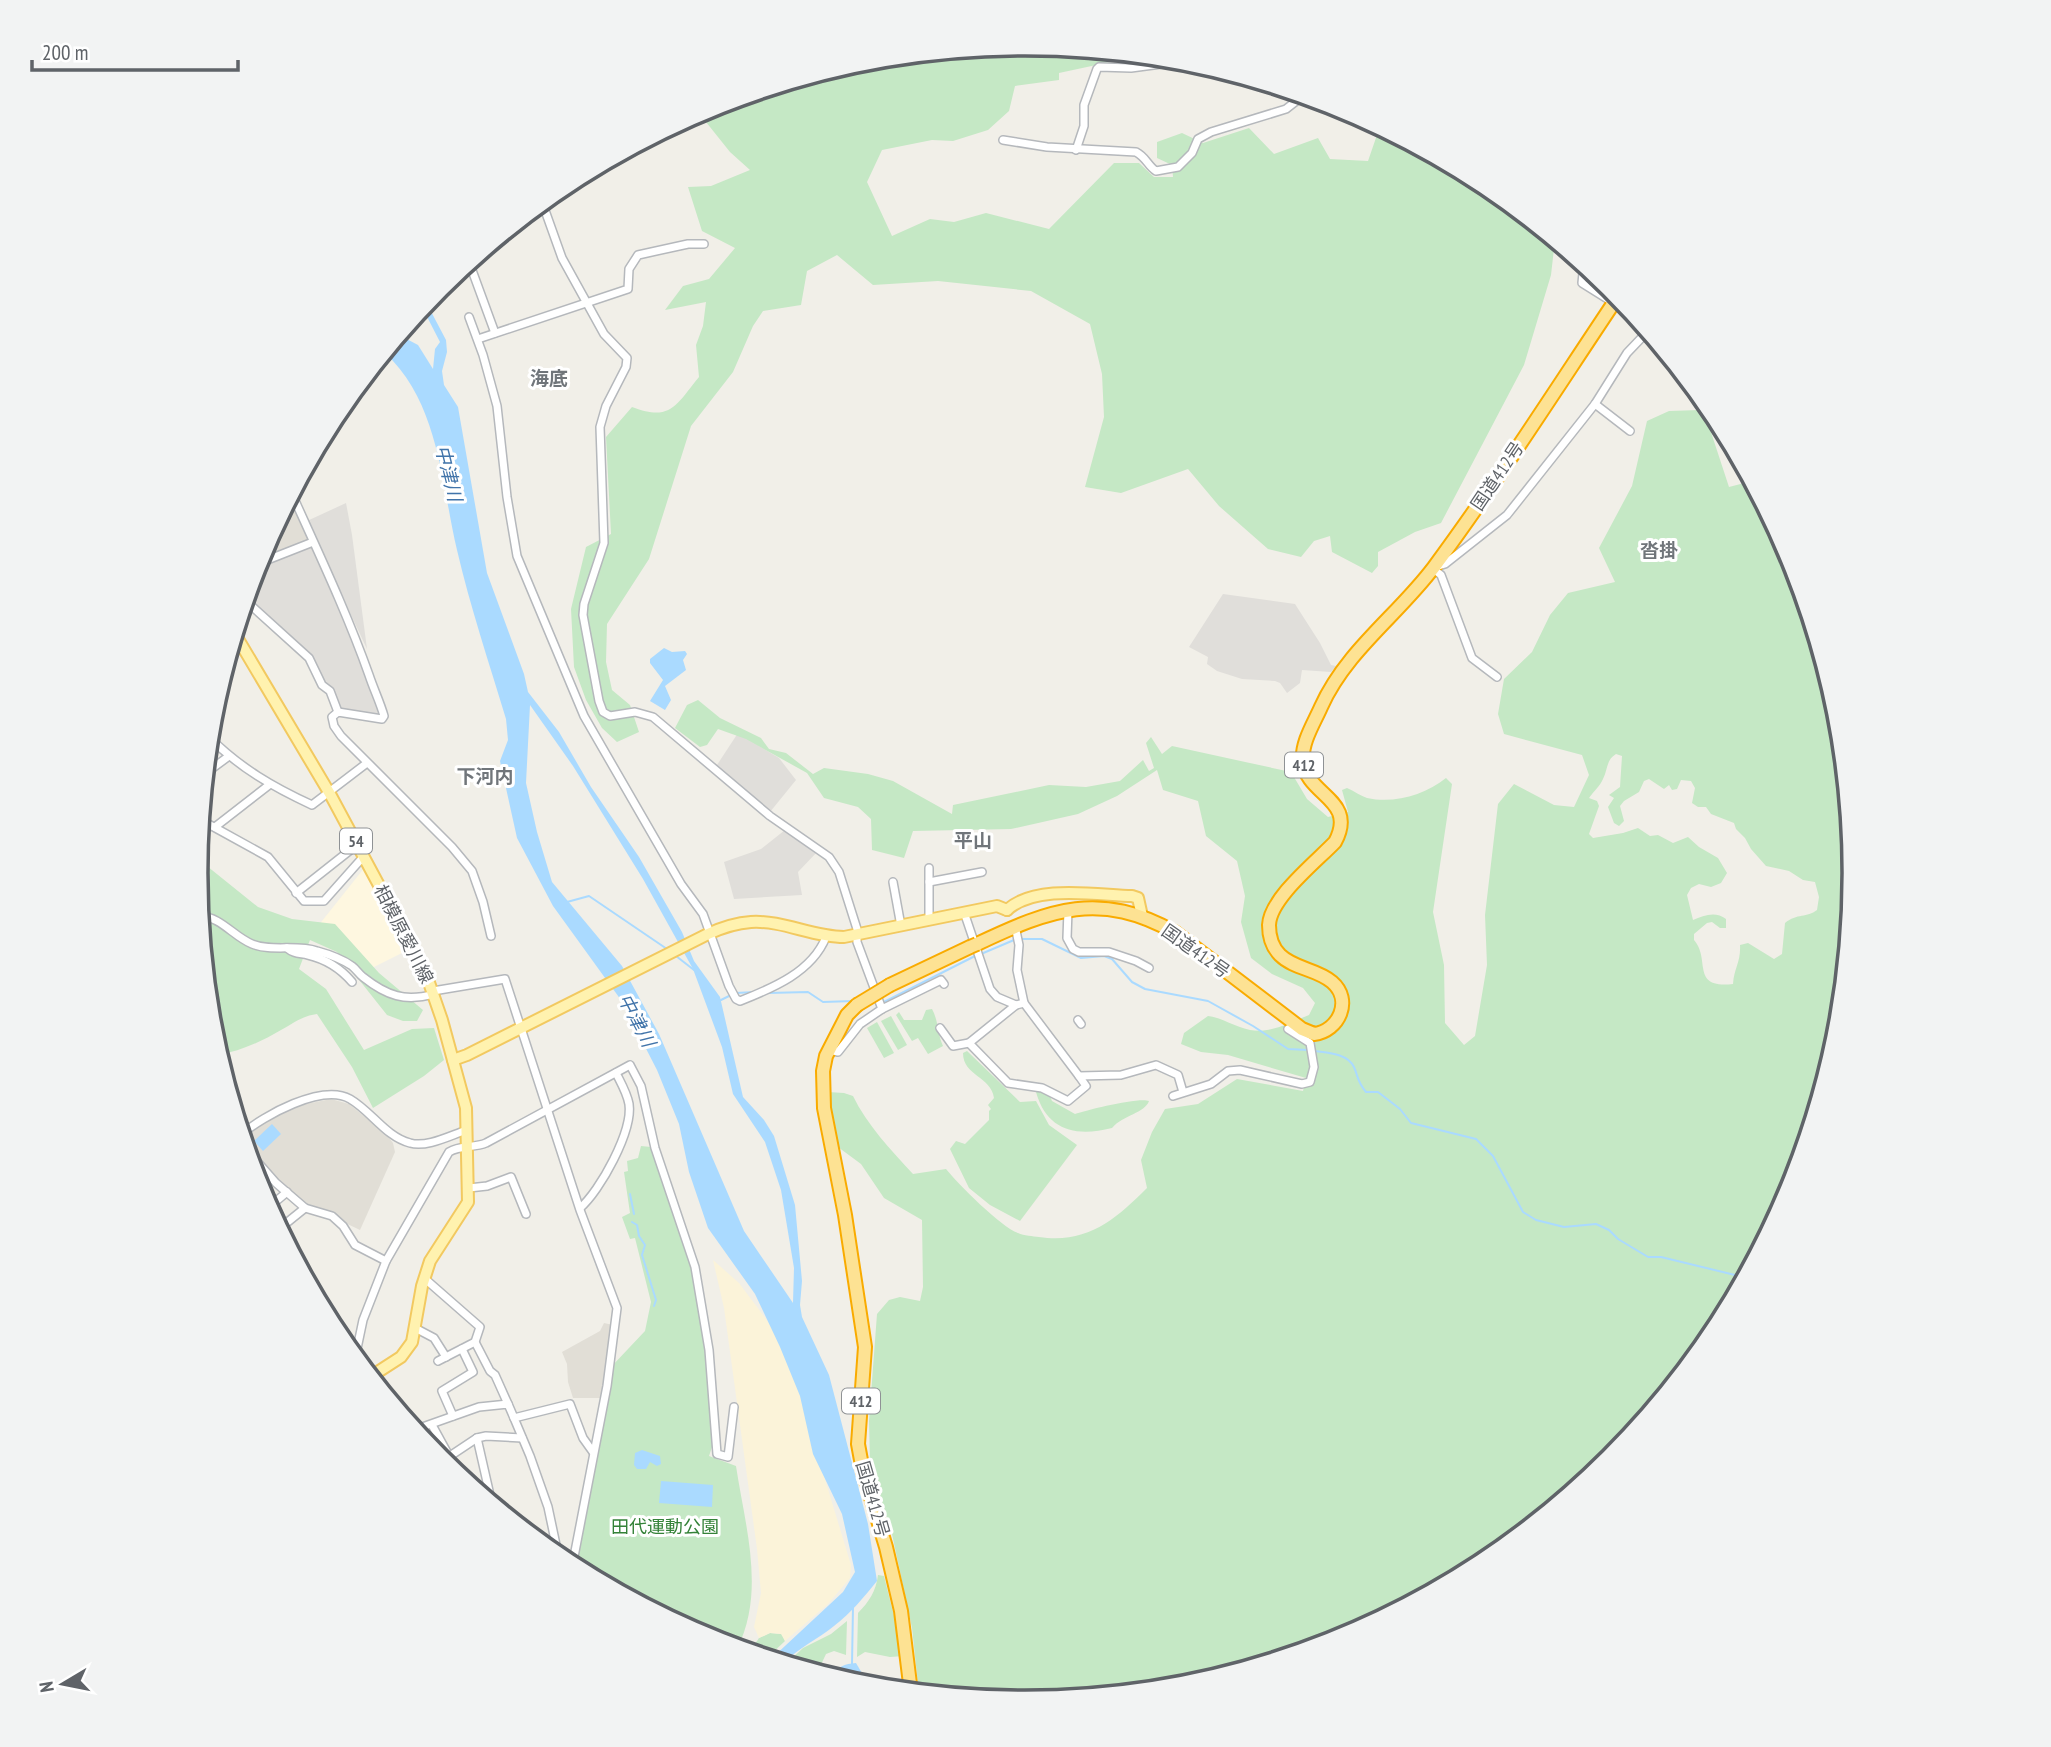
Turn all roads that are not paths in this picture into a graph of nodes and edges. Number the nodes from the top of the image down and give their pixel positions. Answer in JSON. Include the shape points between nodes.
{"nodes":[{"id":1,"x":1148,"y":66,"type":"edge"},
{"id":2,"x":1295,"y":102,"type":"edge"},
{"id":3,"x":1003,"y":140,"type":"dead end"},
{"id":4,"x":1076,"y":150,"type":"junction"},
{"id":5,"x":546,"y":212,"type":"edge"},
{"id":6,"x":704,"y":244,"type":"dead end"},
{"id":7,"x":473,"y":271,"type":"edge"},
{"id":8,"x":1583,"y":275,"type":"edge"},
{"id":9,"x":1600,"y":291,"type":"edge"},
{"id":10,"x":589,"y":304,"type":"junction"},
{"id":11,"x":1613,"y":305,"type":"edge"},
{"id":12,"x":469,"y":317,"type":"dead end"},
{"id":13,"x":495,"y":333,"type":"junction"},
{"id":14,"x":1642,"y":337,"type":"edge"},
{"id":15,"x":478,"y":339,"type":"junction"},
{"id":16,"x":1595,"y":404,"type":"junction"},
{"id":17,"x":1630,"y":431,"type":"dead end"},
{"id":18,"x":296,"y":504,"type":"edge"},
{"id":19,"x":313,"y":542,"type":"junction"},
{"id":20,"x":271,"y":558,"type":"edge"},
{"id":21,"x":1432,"y":568,"type":"junction"},
{"id":22,"x":253,"y":606,"type":"edge"},
{"id":23,"x":241,"y":644,"type":"edge"},
{"id":24,"x":1497,"y":677,"type":"dead end"},
{"id":25,"x":338,"y":712,"type":"junction"},
{"id":26,"x":219,"y":746,"type":"edge"},
{"id":27,"x":229,"y":756,"type":"junction"},
{"id":28,"x":367,"y":763,"type":"junction"},
{"id":29,"x":215,"y":766,"type":"edge"},
{"id":30,"x":269,"y":785,"type":"junction"},
{"id":31,"x":330,"y":793,"type":"junction"},
{"id":32,"x":210,"y":825,"type":"edge"},
{"id":33,"x":215,"y":827,"type":"junction"},
{"id":34,"x":358,"y":844,"type":"junction"},
{"id":35,"x":364,"y":856,"type":"junction"},
{"id":36,"x":929,"y":868,"type":"dead end"},
{"id":37,"x":982,"y":872,"type":"dead end"},
{"id":38,"x":893,"y":882,"type":"dead end"},
{"id":39,"x":929,"y":882,"type":"junction"},
{"id":40,"x":296,"y":893,"type":"junction"},
{"id":41,"x":1067,"y":909,"type":"junction"},
{"id":42,"x":1007,"y":910,"type":"junction"},
{"id":43,"x":964,"y":912,"type":"junction"},
{"id":44,"x":1142,"y":916,"type":"junction"},
{"id":45,"x":210,"y":918,"type":"edge"},
{"id":46,"x":929,"y":920,"type":"junction"},
{"id":47,"x":901,"y":926,"type":"junction"},
{"id":48,"x":1016,"y":930,"type":"junction"},
{"id":49,"x":709,"y":933,"type":"junction"},
{"id":50,"x":858,"y":935,"type":"junction"},
{"id":51,"x":491,"y":936,"type":"dead end"},
{"id":52,"x":826,"y":937,"type":"junction"},
{"id":53,"x":287,"y":948,"type":"junction"},
{"id":54,"x":976,"y":950,"type":"junction"},
{"id":55,"x":1073,"y":950,"type":"junction"},
{"id":56,"x":1109,"y":953,"type":"junction"},
{"id":57,"x":1074,"y":960,"type":"dead end"},
{"id":58,"x":1107,"y":962,"type":"dead end"},
{"id":59,"x":1149,"y":968,"type":"dead end"},
{"id":60,"x":352,"y":982,"type":"dead end"},
{"id":61,"x":944,"y":984,"type":"dead end"},
{"id":62,"x":433,"y":992,"type":"junction"},
{"id":63,"x":1020,"y":1004,"type":"junction"},
{"id":64,"x":881,"y":1005,"type":"junction"},
{"id":65,"x":525,"y":1027,"type":"junction"},
{"id":66,"x":940,"y":1028,"type":"dead end"},
{"id":67,"x":1293,"y":1029,"type":"junction"},
{"id":68,"x":969,"y":1043,"type":"junction"},
{"id":69,"x":829,"y":1050,"type":"junction"},
{"id":70,"x":453,"y":1060,"type":"junction"},
{"id":71,"x":616,"y":1073,"type":"junction"},
{"id":72,"x":1079,"y":1076,"type":"junction"},
{"id":73,"x":1183,"y":1092,"type":"junction"},
{"id":74,"x":1173,"y":1096,"type":"dead end"},
{"id":75,"x":548,"y":1110,"type":"junction"},
{"id":76,"x":249,"y":1129,"type":"edge"},
{"id":77,"x":467,"y":1130,"type":"junction"},
{"id":78,"x":468,"y":1147,"type":"junction"},
{"id":79,"x":263,"y":1166,"type":"edge"},
{"id":80,"x":469,"y":1188,"type":"junction"},
{"id":81,"x":287,"y":1192,"type":"junction"},
{"id":82,"x":277,"y":1201,"type":"edge"},
{"id":83,"x":306,"y":1208,"type":"junction"},
{"id":84,"x":580,"y":1208,"type":"junction"},
{"id":85,"x":526,"y":1214,"type":"dead end"},
{"id":86,"x":287,"y":1223,"type":"edge"},
{"id":87,"x":386,"y":1262,"type":"junction"},
{"id":88,"x":424,"y":1279,"type":"junction"},
{"id":89,"x":415,"y":1328,"type":"junction"},
{"id":90,"x":475,"y":1342,"type":"junction"},
{"id":91,"x":358,"y":1344,"type":"edge"},
{"id":92,"x":463,"y":1349,"type":"junction"},
{"id":93,"x":378,"y":1372,"type":"edge"},
{"id":94,"x":508,"y":1404,"type":"junction"},
{"id":95,"x":734,"y":1407,"type":"dead end"},
{"id":96,"x":453,"y":1416,"type":"junction"},
{"id":97,"x":514,"y":1418,"type":"junction"},
{"id":98,"x":432,"y":1425,"type":"junction"},
{"id":99,"x":424,"y":1427,"type":"edge"},
{"id":100,"x":477,"y":1438,"type":"junction"},
{"id":101,"x":522,"y":1438,"type":"junction"},
{"id":102,"x":447,"y":1451,"type":"edge"},
{"id":103,"x":593,"y":1451,"type":"junction"},
{"id":104,"x":450,"y":1455,"type":"edge"},
{"id":105,"x":489,"y":1490,"type":"edge"},
{"id":106,"x":555,"y":1542,"type":"edge"},
{"id":107,"x":574,"y":1555,"type":"edge"},
{"id":108,"x":910,"y":1682,"type":"edge"}],
"edges":[{"from":1,"to":4,"type":"street","via":[[1097,69],[1084,105],[1084,125]]},
{"from":2,"to":4,"type":"street","via":[[1198,139],[1178,167],[1156,171],[1136,152]]},
{"from":3,"to":4,"type":"street"},
{"from":5,"to":10,"type":"street","via":[[562,258]]},
{"from":6,"to":10,"type":"street","via":[[638,255],[629,269],[628,289]]},
{"from":7,"to":13,"type":"street"},
{"from":8,"to":9,"type":"street","via":[[1582,283]]},
{"from":10,"to":13,"type":"street"},
{"from":10,"to":50,"type":"street","via":[[604,334],[627,358],[600,427],[604,543],[583,615],[603,712],[653,717],[770,816],[822,850],[839,872]]},
{"from":11,"to":21,"type":"highway","name":"国道412号","number":"412"},
{"from":12,"to":15,"type":"street"},
{"from":13,"to":15,"type":"street"},
{"from":14,"to":16,"type":"street"},
{"from":15,"to":49,"type":"street","via":[[497,407],[517,556],[583,716],[703,914]]},
{"from":16,"to":17,"type":"street"},
{"from":16,"to":21,"type":"street","via":[[1507,514],[1445,564]]},
{"from":18,"to":19,"type":"street"},
{"from":19,"to":20,"type":"street"},
{"from":19,"to":25,"type":"street","via":[[357,639],[384,716]]},
{"from":21,"to":24,"type":"street","via":[[1441,575],[1472,658]]},
{"from":21,"to":67,"type":"highway","name":"国道412号","number":"412","via":[[1337,676],[1303,750],[1308,777],[1338,809],[1340,833],[1273,908],[1270,936],[1275,950],[1289,962],[1331,981],[1342,1005],[1338,1022],[1326,1031],[1314,1034]]},
{"from":22,"to":25,"type":"street","via":[[309,658]]},
{"from":23,"to":31,"type":"main road","name":"相模原愛川線","number":"54"},
{"from":25,"to":28,"type":"street","via":[[331,717],[334,726]]},
{"from":26,"to":27,"type":"street"},
{"from":27,"to":29,"type":"street"},
{"from":27,"to":30,"type":"street"},
{"from":28,"to":31,"type":"street"},
{"from":28,"to":51,"type":"street","via":[[472,871]]},
{"from":30,"to":31,"type":"street","via":[[312,805]]},
{"from":30,"to":33,"type":"street"},
{"from":31,"to":34,"type":"main road","name":"相模原愛川線","number":"54"},
{"from":32,"to":33,"type":"street"},
{"from":33,"to":40,"type":"street","via":[[268,857]]},
{"from":34,"to":35,"type":"main road","name":"相模原愛川線","number":"54"},
{"from":34,"to":40,"type":"street"},
{"from":35,"to":40,"type":"street","via":[[324,901],[304,901]]},
{"from":35,"to":62,"type":"main road","name":"相模原愛川線","number":"54"},
{"from":36,"to":39,"type":"street"},
{"from":37,"to":39,"type":"street"},
{"from":38,"to":47,"type":"street"},
{"from":39,"to":46,"type":"street"},
{"from":41,"to":44,"type":"highway","name":"国道412号","number":"412","via":[[1111,908]]},
{"from":41,"to":48,"type":"highway","name":"国道412号","number":"412"},
{"from":41,"to":55,"type":"street","via":[[1067,938]]},
{"from":42,"to":43,"type":"main road","via":[[997,906]]},
{"from":42,"to":44,"type":"main road","via":[[1022,899],[1052,893],[1132,895],[1138,898]]},
{"from":42,"to":48,"type":"main road"},
{"from":43,"to":46,"type":"main road"},
{"from":43,"to":54,"type":"street"},
{"from":44,"to":67,"type":"highway","name":"国道412号","number":"412","via":[[1176,933]]},
{"from":45,"to":53,"type":"street","via":[[256,946]]},
{"from":46,"to":47,"type":"main road"},
{"from":47,"to":50,"type":"main road"},
{"from":48,"to":54,"type":"highway","name":"国道412号","number":"412"},
{"from":48,"to":63,"type":"street"},
{"from":49,"to":52,"type":"main road","via":[[761,922]]},
{"from":49,"to":52,"type":"street","via":[[731,990],[740,1001],[802,970]]},
{"from":49,"to":65,"type":"main road"},
{"from":50,"to":52,"type":"main road"},
{"from":50,"to":64,"type":"street"},
{"from":53,"to":60,"type":"street","via":[[335,966]]},
{"from":53,"to":62,"type":"street","via":[[315,950],[336,958],[399,997],[411,999]]},
{"from":54,"to":63,"type":"street","via":[[992,993]]},
{"from":54,"to":69,"type":"highway","name":"国道412号","number":"412","bridge":true,"via":[[890,985],[857,1005]]},
{"from":55,"to":56,"type":"street"},
{"from":55,"to":57,"type":"street"},
{"from":56,"to":58,"type":"street"},
{"from":56,"to":59,"type":"street"},
{"from":61,"to":64,"type":"street","via":[[942,980]]},
{"from":62,"to":65,"type":"street","via":[[505,979]]},
{"from":62,"to":70,"type":"main road","name":"相模原愛川線","number":"54"},
{"from":63,"to":68,"type":"street"},
{"from":63,"to":72,"type":"street"},
{"from":64,"to":69,"type":"street","via":[[838,1052]]},
{"from":65,"to":70,"type":"main road"},
{"from":65,"to":75,"type":"street"},
{"from":66,"to":68,"type":"street","via":[[953,1046]]},
{"from":67,"to":73,"type":"street","via":[[1310,1043],[1314,1073],[1307,1084],[1240,1070]]},
{"from":68,"to":72,"type":"street","via":[[1008,1083],[1042,1088],[1068,1101],[1086,1086]]},
{"from":69,"to":108,"type":"highway","name":"国道412号","number":"412","via":[[823,1071],[824,1108],[865,1347],[858,1444],[901,1611]]},
{"from":70,"to":77,"type":"main road","number":"54"},
{"from":71,"to":75,"type":"street"},
{"from":71,"to":84,"type":"street","via":[[629,1114],[620,1146],[600,1185]]},
{"from":71,"to":95,"type":"street","via":[[630,1065],[641,1086],[656,1151],[695,1267],[709,1350],[717,1454],[728,1457]]},
{"from":72,"to":73,"type":"street","via":[[1121,1075],[1156,1065],[1178,1075]]},
{"from":73,"to":74,"type":"street"},
{"from":75,"to":78,"type":"street","via":[[486,1143]]},
{"from":75,"to":84,"type":"street"},
{"from":76,"to":77,"type":"street","via":[[290,1105],[335,1094],[350,1099],[410,1143],[424,1144]]},
{"from":77,"to":78,"type":"main road","number":"54"},
{"from":78,"to":80,"type":"main road","number":"54"},
{"from":78,"to":87,"type":"street","via":[[449,1152]]},
{"from":79,"to":81,"type":"street"},
{"from":80,"to":85,"type":"street","via":[[511,1177]]},
{"from":80,"to":88,"type":"main road","number":"54","via":[[468,1202],[435,1250]]},
{"from":81,"to":82,"type":"street"},
{"from":81,"to":83,"type":"street"},
{"from":83,"to":86,"type":"street"},
{"from":83,"to":87,"type":"street","via":[[332,1216],[355,1245]]},
{"from":84,"to":103,"type":"street","via":[[617,1308]]},
{"from":87,"to":91,"type":"street"},
{"from":88,"to":89,"type":"main road","number":"54"},
{"from":88,"to":90,"type":"street","via":[[480,1326]]},
{"from":89,"to":92,"type":"street","via":[[434,1339],[442,1359]]},
{"from":89,"to":93,"type":"main road","number":"54","via":[[404,1354]]},
{"from":90,"to":92,"type":"street"},
{"from":90,"to":94,"type":"street"},
{"from":92,"to":96,"type":"street","via":[[472,1372],[442,1391]]},
{"from":94,"to":96,"type":"street"},
{"from":94,"to":97,"type":"street"},
{"from":96,"to":98,"type":"street"},
{"from":97,"to":101,"type":"street"},
{"from":97,"to":103,"type":"street","via":[[570,1404]]},
{"from":98,"to":99,"type":"street"},
{"from":98,"to":102,"type":"street"},
{"from":100,"to":101,"type":"street"},
{"from":100,"to":104,"type":"street"},
{"from":100,"to":105,"type":"street"},
{"from":101,"to":106,"type":"street","via":[[548,1507]]},
{"from":103,"to":107,"type":"street"}]}
